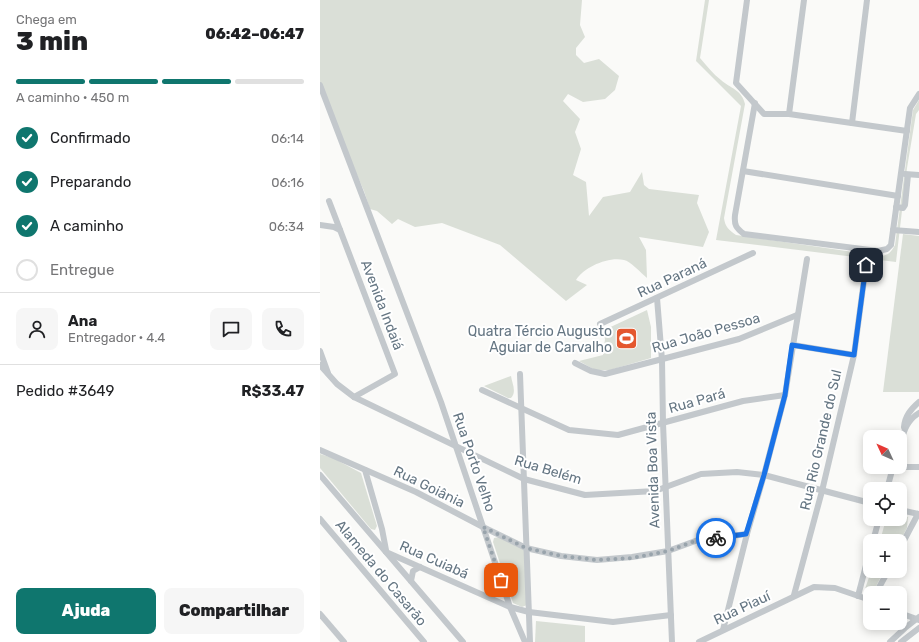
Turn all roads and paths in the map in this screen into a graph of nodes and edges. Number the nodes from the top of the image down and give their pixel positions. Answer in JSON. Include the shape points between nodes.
{"nodes":[{"id":1,"x":747,"y":0,"type":"edge"},
{"id":2,"x":804,"y":0,"type":"edge"},
{"id":3,"x":867,"y":0,"type":"edge"},
{"id":4,"x":320,"y":85,"type":"edge"},
{"id":5,"x":919,"y":94,"type":"edge"},
{"id":6,"x":755,"y":104,"type":"junction"},
{"id":7,"x":789,"y":114,"type":"junction"},
{"id":8,"x":852,"y":123,"type":"junction"},
{"id":9,"x":907,"y":131,"type":"junction"},
{"id":10,"x":743,"y":171,"type":"junction"},
{"id":11,"x":901,"y":174,"type":"junction"},
{"id":12,"x":908,"y":174,"type":"junction"},
{"id":13,"x":919,"y":175,"type":"edge"},
{"id":14,"x":898,"y":196,"type":"junction"},
{"id":15,"x":329,"y":201,"type":"dead end"},
{"id":16,"x":896,"y":207,"type":"junction"},
{"id":17,"x":320,"y":225,"type":"edge"},
{"id":18,"x":340,"y":230,"type":"junction"},
{"id":19,"x":893,"y":230,"type":"junction"},
{"id":20,"x":919,"y":232,"type":"edge"},
{"id":21,"x":754,"y":253,"type":"dead end"},
{"id":22,"x":807,"y":259,"type":"dead end"},
{"id":23,"x":866,"y":265,"type":"dead end"},
{"id":24,"x":658,"y":298,"type":"junction"},
{"id":25,"x":797,"y":316,"type":"junction"},
{"id":26,"x":600,"y":324,"type":"dead end"},
{"id":27,"x":792,"y":345,"type":"junction"},
{"id":28,"x":320,"y":351,"type":"edge"},
{"id":29,"x":854,"y":355,"type":"junction"},
{"id":30,"x":662,"y":360,"type":"junction"},
{"id":31,"x":575,"y":363,"type":"dead end"},
{"id":32,"x":320,"y":365,"type":"edge"},
{"id":33,"x":520,"y":374,"type":"dead end"},
{"id":34,"x":329,"y":376,"type":"junction"},
{"id":35,"x":482,"y":390,"type":"dead end"},
{"id":36,"x":785,"y":395,"type":"junction"},
{"id":37,"x":354,"y":397,"type":"junction"},
{"id":38,"x":919,"y":402,"type":"edge"},
{"id":39,"x":522,"y":409,"type":"junction"},
{"id":40,"x":912,"y":409,"type":"junction"},
{"id":41,"x":919,"y":413,"type":"edge"},
{"id":42,"x":663,"y":423,"type":"junction"},
{"id":43,"x":904,"y":430,"type":"edge"},
{"id":44,"x":905,"y":430,"type":"edge"},
{"id":45,"x":457,"y":446,"type":"junction"},
{"id":46,"x":320,"y":450,"type":"edge"},
{"id":47,"x":907,"y":467,"type":"edge"},
{"id":48,"x":919,"y":467,"type":"edge"},
{"id":49,"x":365,"y":470,"type":"junction"},
{"id":50,"x":320,"y":474,"type":"edge"},
{"id":51,"x":764,"y":475,"type":"junction"},
{"id":52,"x":524,"y":479,"type":"junction"},
{"id":53,"x":666,"y":487,"type":"junction"},
{"id":54,"x":822,"y":490,"type":"junction"},
{"id":55,"x":863,"y":501,"type":"edge"},
{"id":56,"x":907,"y":511,"type":"edge"},
{"id":57,"x":919,"y":514,"type":"edge"},
{"id":58,"x":320,"y":519,"type":"edge"},
{"id":59,"x":483,"y":527,"type":"junction"},
{"id":60,"x":746,"y":534,"type":"junction"},
{"id":61,"x":907,"y":535,"type":"edge"},
{"id":62,"x":526,"y":548,"type":"junction"},
{"id":63,"x":668,"y":551,"type":"junction"},
{"id":64,"x":386,"y":552,"type":"junction"},
{"id":65,"x":420,"y":567,"type":"junction"},
{"id":66,"x":863,"y":577,"type":"edge"},
{"id":67,"x":411,"y":581,"type":"junction"},
{"id":68,"x":794,"y":595,"type":"junction"},
{"id":69,"x":858,"y":596,"type":"junction"},
{"id":70,"x":863,"y":598,"type":"edge"},
{"id":71,"x":510,"y":607,"type":"junction"},
{"id":72,"x":529,"y":612,"type":"junction"},
{"id":73,"x":320,"y":614,"type":"edge"},
{"id":74,"x":671,"y":615,"type":"junction"},
{"id":75,"x":907,"y":615,"type":"edge"},
{"id":76,"x":918,"y":618,"type":"edge"},
{"id":77,"x":907,"y":626,"type":"edge"},
{"id":78,"x":919,"y":628,"type":"edge"},
{"id":79,"x":723,"y":630,"type":"junction"},
{"id":80,"x":903,"y":630,"type":"edge"},
{"id":81,"x":344,"y":642,"type":"edge"},
{"id":82,"x":424,"y":642,"type":"edge"},
{"id":83,"x":463,"y":642,"type":"edge"},
{"id":84,"x":525,"y":642,"type":"edge"},
{"id":85,"x":530,"y":642,"type":"edge"},
{"id":86,"x":672,"y":642,"type":"edge"},
{"id":87,"x":699,"y":642,"type":"edge"},
{"id":88,"x":890,"y":642,"type":"edge"},
{"id":89,"x":901,"y":642,"type":"edge"}],
"edges":[{"from":1,"to":6,"type":"street","via":[[736,83]]},
{"from":2,"to":7,"type":"street"},
{"from":3,"to":8,"type":"street"},
{"from":4,"to":45,"type":"street","name":"Rua Porto Velho"},
{"from":5,"to":9,"type":"street","via":[[910,108]]},
{"from":6,"to":7,"type":"street","via":[[764,114]]},
{"from":6,"to":10,"type":"street"},
{"from":7,"to":8,"type":"street"},
{"from":8,"to":9,"type":"street"},
{"from":9,"to":11,"type":"street"},
{"from":10,"to":14,"type":"street"},
{"from":10,"to":19,"type":"street","via":[[734,222],[736,229],[744,234],[878,251],[891,245]]},
{"from":11,"to":12,"type":"street"},
{"from":11,"to":14,"type":"street"},
{"from":12,"to":13,"type":"street"},
{"from":12,"to":16,"type":"street","via":[[904,208]]},
{"from":14,"to":16,"type":"street"},
{"from":15,"to":18,"type":"street","name":"Avenida Indaiá"},
{"from":16,"to":19,"type":"street"},
{"from":17,"to":18,"type":"street"},
{"from":18,"to":37,"type":"street","name":"Avenida Indaiá","via":[[395,374]]},
{"from":19,"to":20,"type":"street"},
{"from":21,"to":24,"type":"street","name":"Rua Paraná"},
{"from":22,"to":25,"type":"street"},
{"from":23,"to":29,"type":"street","name":"Rua Rio Grande do Sul"},
{"from":24,"to":26,"type":"street","name":"Rua Paraná"},
{"from":24,"to":30,"type":"street","name":"Avenida Boa Vista"},
{"from":25,"to":27,"type":"street"},
{"from":25,"to":30,"type":"street","name":"Rua João Pessoa","via":[[739,338]]},
{"from":27,"to":29,"type":"street"},
{"from":27,"to":36,"type":"street"},
{"from":28,"to":34,"type":"street"},
{"from":29,"to":54,"type":"street","name":"Rua Rio Grande do Sul"},
{"from":30,"to":31,"type":"street","name":"Rua João Pessoa","via":[[605,374],[591,371]]},
{"from":30,"to":42,"type":"street","name":"Avenida Boa Vista"},
{"from":32,"to":34,"type":"street","name":"Rua Belém"},
{"from":33,"to":39,"type":"street"},
{"from":34,"to":37,"type":"street","name":"Rua Belém"},
{"from":35,"to":39,"type":"street","name":"Rua Pará"},
{"from":36,"to":42,"type":"street","name":"Rua Pará","via":[[743,401]]},
{"from":36,"to":51,"type":"street"},
{"from":37,"to":45,"type":"street","name":"Rua Belém"},
{"from":38,"to":40,"type":"street"},
{"from":39,"to":42,"type":"street","name":"Rua Pará","via":[[569,430],[618,435]]},
{"from":39,"to":52,"type":"street"},
{"from":40,"to":41,"type":"street"},
{"from":40,"to":43,"type":"street","via":[[905,419]]},
{"from":41,"to":44,"type":"street","via":[[910,420]]},
{"from":42,"to":53,"type":"street","name":"Avenida Boa Vista"},
{"from":45,"to":52,"type":"street","name":"Rua Belém"},
{"from":45,"to":59,"type":"street","name":"Rua Porto Velho"},
{"from":46,"to":49,"type":"street","name":"Rua Goiânia"},
{"from":47,"to":48,"type":"street"},
{"from":49,"to":59,"type":"street","name":"Rua Goiânia","via":[[416,492]]},
{"from":49,"to":64,"type":"street","name":"Rua Cuiabá"},
{"from":50,"to":64,"type":"street"},
{"from":51,"to":53,"type":"street","name":"Rua Belém","via":[[737,472],[701,474]]},
{"from":51,"to":54,"type":"street","name":"Rua Belém"},
{"from":51,"to":60,"type":"street"},
{"from":52,"to":53,"type":"street","name":"Rua Belém","via":[[585,495],[655,491]]},
{"from":52,"to":62,"type":"street"},
{"from":53,"to":63,"type":"street","name":"Avenida Boa Vista"},
{"from":54,"to":55,"type":"street","name":"Rua Belém"},
{"from":54,"to":68,"type":"street","name":"Rua Rio Grande do Sul"},
{"from":56,"to":57,"type":"street"},
{"from":57,"to":61,"type":"street"},
{"from":58,"to":82,"type":"street","name":"Alameda do Casarão"},
{"from":59,"to":62,"type":"street","name":"Rua Goiânia"},
{"from":59,"to":71,"type":"street","name":"Rua Porto Velho"},
{"from":60,"to":63,"type":"street","name":"Rua Goiânia","via":[[698,540]]},
{"from":60,"to":79,"type":"street"},
{"from":62,"to":63,"type":"street","name":"Rua Goiânia","via":[[561,556],[597,560],[632,558]]},
{"from":62,"to":72,"type":"street"},
{"from":63,"to":74,"type":"street","name":"Avenida Boa Vista"},
{"from":64,"to":65,"type":"street","name":"Rua Cuiabá"},
{"from":64,"to":67,"type":"street"},
{"from":65,"to":67,"type":"street","via":[[413,571]]},
{"from":65,"to":71,"type":"street","name":"Rua Cuiabá"},
{"from":66,"to":69,"type":"street"},
{"from":67,"to":83,"type":"street"},
{"from":68,"to":69,"type":"street","name":"Rua Piauí","via":[[814,587],[835,588]]},
{"from":68,"to":79,"type":"street","name":"Rua Piauí"},
{"from":69,"to":70,"type":"street","name":"Rua Piauí"},
{"from":71,"to":72,"type":"street","name":"Rua Cuiabá"},
{"from":71,"to":84,"type":"street","name":"Rua Porto Velho"},
{"from":72,"to":74,"type":"street","name":"Rua Cuiabá","via":[[613,622]]},
{"from":72,"to":85,"type":"street"},
{"from":73,"to":81,"type":"street"},
{"from":74,"to":86,"type":"street","name":"Avenida Boa Vista"},
{"from":75,"to":76,"type":"street"},
{"from":76,"to":77,"type":"street"},
{"from":78,"to":89,"type":"street"},
{"from":79,"to":87,"type":"street","name":"Rua Piauí"},
{"from":80,"to":88,"type":"street"}]}
